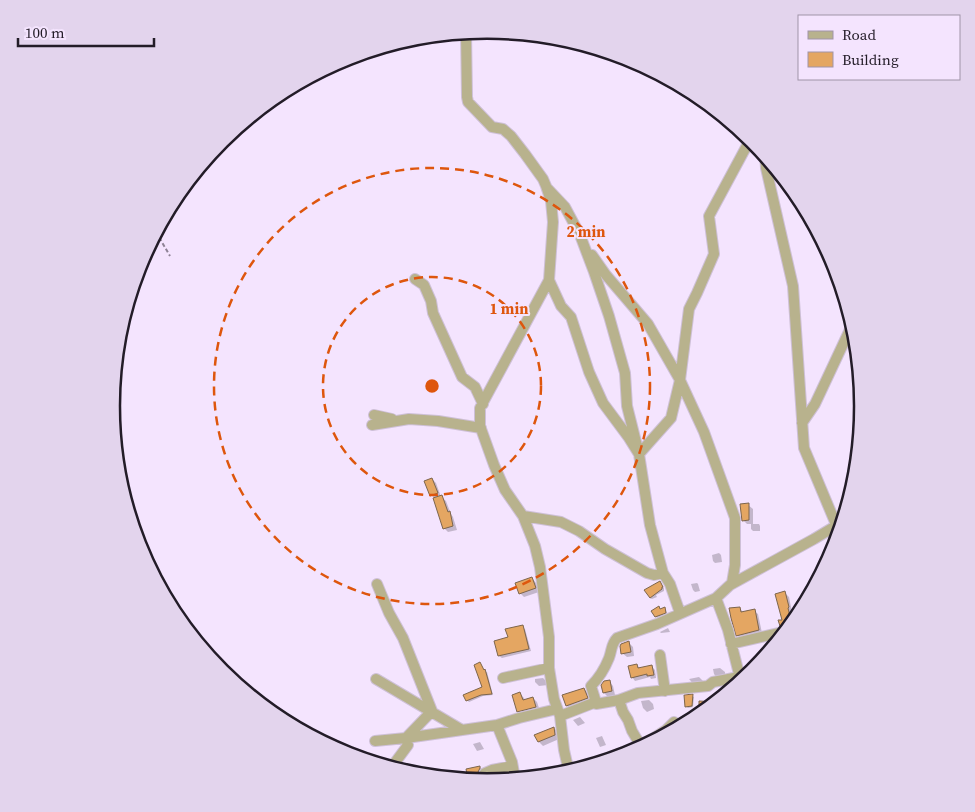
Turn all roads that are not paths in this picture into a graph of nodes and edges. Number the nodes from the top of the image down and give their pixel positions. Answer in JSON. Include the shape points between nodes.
{"nodes":[{"id":1,"x":466,"y":40,"type":"edge"},
{"id":2,"x":747,"y":146,"type":"edge"},
{"id":3,"x":766,"y":166,"type":"edge"},
{"id":4,"x":546,"y":186,"type":"junction"},
{"id":5,"x":582,"y":240,"type":"junction"},
{"id":6,"x":415,"y":278,"type":"dead end"},
{"id":7,"x":549,"y":280,"type":"junction"},
{"id":8,"x":848,"y":334,"type":"edge"},
{"id":9,"x":680,"y":380,"type":"junction"},
{"id":10,"x":483,"y":404,"type":"junction"},
{"id":11,"x":373,"y":420,"type":"dead end"},
{"id":12,"x":802,"y":423,"type":"junction"},
{"id":13,"x":481,"y":428,"type":"junction"},
{"id":14,"x":639,"y":454,"type":"junction"},
{"id":15,"x":523,"y":516,"type":"junction"},
{"id":16,"x":836,"y":519,"type":"edge"},
{"id":17,"x":833,"y":530,"type":"edge"},
{"id":18,"x":663,"y":572,"type":"junction"},
{"id":19,"x":377,"y":584,"type":"dead end"},
{"id":20,"x":730,"y":585,"type":"junction"},
{"id":21,"x":716,"y":598,"type":"junction"},
{"id":22,"x":680,"y":613,"type":"junction"},
{"id":23,"x":776,"y":634,"type":"edge"},
{"id":24,"x":731,"y":644,"type":"junction"},
{"id":25,"x":660,"y":655,"type":"dead end"},
{"id":26,"x":549,"y":668,"type":"junction"},
{"id":27,"x":738,"y":674,"type":"edge"},
{"id":28,"x":503,"y":678,"type":"dead end"},
{"id":29,"x":376,"y":679,"type":"dead end"},
{"id":30,"x":731,"y":681,"type":"edge"},
{"id":31,"x":665,"y":691,"type":"junction"},
{"id":32,"x":619,"y":700,"type":"junction"},
{"id":33,"x":596,"y":702,"type":"junction"},
{"id":34,"x":432,"y":711,"type":"junction"},
{"id":35,"x":558,"y":713,"type":"junction"},
{"id":36,"x":497,"y":725,"type":"junction"},
{"id":37,"x":462,"y":730,"type":"junction"},
{"id":38,"x":406,"y":738,"type":"junction"},
{"id":39,"x":375,"y":740,"type":"dead end"},
{"id":40,"x":638,"y":740,"type":"edge"},
{"id":41,"x":396,"y":762,"type":"edge"},
{"id":42,"x":568,"y":764,"type":"edge"},
{"id":43,"x":512,"y":766,"type":"junction"},
{"id":44,"x":514,"y":772,"type":"edge"},
{"id":45,"x":485,"y":773,"type":"edge"}],
"edges":[{"from":1,"to":4,"type":"street","via":[[468,102],[492,127],[503,129],[511,136]]},
{"from":2,"to":9,"type":"street","via":[[709,216],[714,254],[689,310]]},
{"from":3,"to":12,"type":"street","via":[[793,286]]},
{"from":4,"to":5,"type":"street","via":[[565,207]]},
{"from":4,"to":7,"type":"street","via":[[553,222]]},
{"from":5,"to":9,"type":"street","via":[[606,275],[648,324]]},
{"from":5,"to":14,"type":"street","via":[[625,373],[627,406]]},
{"from":6,"to":10,"type":"street","via":[[424,286],[432,313],[462,377],[474,387]]},
{"from":7,"to":10,"type":"street"},
{"from":7,"to":14,"type":"street","via":[[561,306],[571,317],[603,403]]},
{"from":8,"to":12,"type":"street","via":[[815,404]]},
{"from":9,"to":14,"type":"street","via":[[671,418]]},
{"from":9,"to":20,"type":"street","via":[[704,432],[735,518],[735,565]]},
{"from":10,"to":13,"type":"street","via":[[480,408]]},
{"from":11,"to":13,"type":"street","via":[[438,421]]},
{"from":12,"to":16,"type":"street","via":[[804,448]]},
{"from":13,"to":15,"type":"street","via":[[505,490]]},
{"from":14,"to":18,"type":"street","via":[[650,525]]},
{"from":15,"to":18,"type":"street","via":[[561,522],[647,573]]},
{"from":15,"to":26,"type":"street","via":[[540,567],[549,637]]},
{"from":17,"to":20,"type":"street"},
{"from":18,"to":22,"type":"street"},
{"from":19,"to":34,"type":"street"},
{"from":20,"to":21,"type":"street"},
{"from":21,"to":22,"type":"street"},
{"from":21,"to":24,"type":"street"},
{"from":22,"to":33,"type":"street","via":[[617,638],[612,643],[600,677],[591,686]]},
{"from":23,"to":24,"type":"street"},
{"from":24,"to":27,"type":"street"},
{"from":25,"to":31,"type":"street"},
{"from":26,"to":28,"type":"street"},
{"from":26,"to":35,"type":"street"},
{"from":29,"to":34,"type":"street"},
{"from":30,"to":31,"type":"street"},
{"from":31,"to":32,"type":"street","via":[[638,693]]},
{"from":32,"to":33,"type":"street"},
{"from":32,"to":40,"type":"street"},
{"from":33,"to":35,"type":"street"},
{"from":34,"to":37,"type":"street"},
{"from":34,"to":38,"type":"street"},
{"from":35,"to":36,"type":"street","via":[[519,718]]},
{"from":35,"to":42,"type":"street"},
{"from":36,"to":37,"type":"street"},
{"from":36,"to":43,"type":"street"},
{"from":37,"to":38,"type":"street"},
{"from":38,"to":39,"type":"street"},
{"from":38,"to":41,"type":"street","via":[[408,745]]},
{"from":43,"to":44,"type":"street"},
{"from":43,"to":45,"type":"street"}]}
